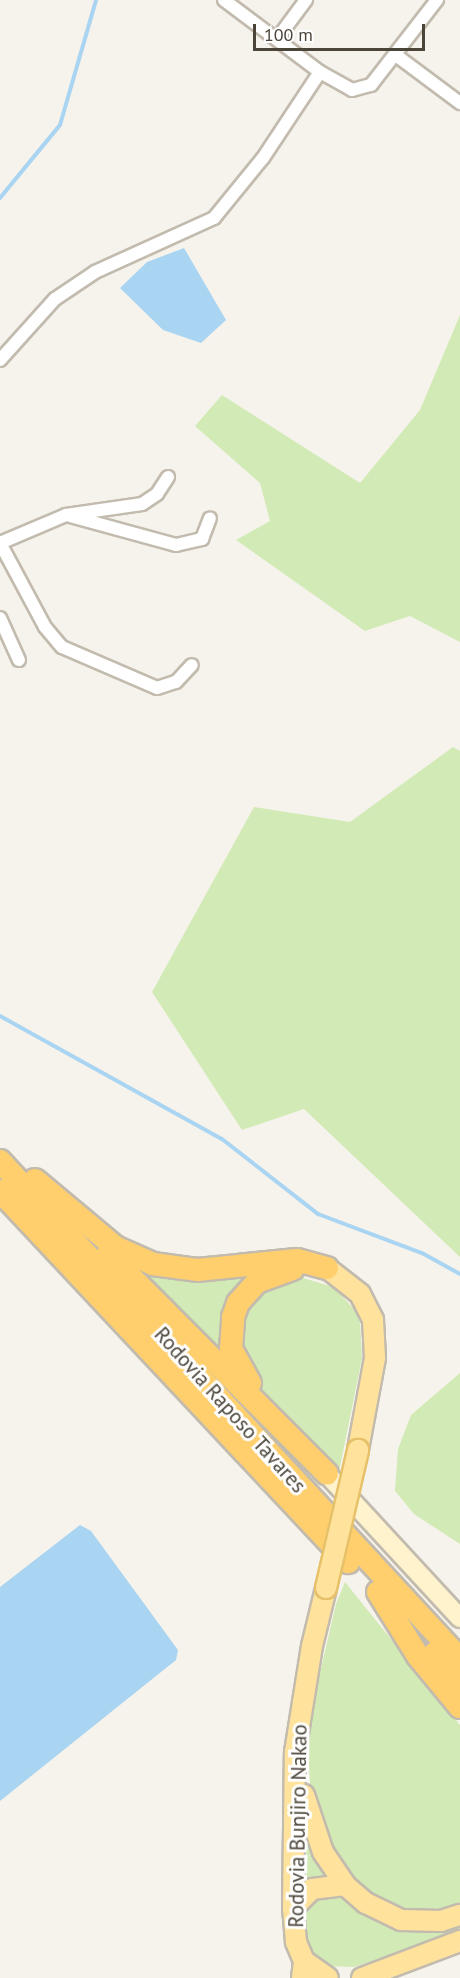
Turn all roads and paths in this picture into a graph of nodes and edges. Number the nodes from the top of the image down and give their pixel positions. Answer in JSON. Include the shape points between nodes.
{"nodes":[{"id":1,"x":224,"y":0,"type":"edge"},
{"id":2,"x":306,"y":0,"type":"edge"},
{"id":3,"x":436,"y":0,"type":"edge"},
{"id":4,"x":277,"y":39,"type":"junction"},
{"id":5,"x":397,"y":56,"type":"junction"},
{"id":6,"x":320,"y":72,"type":"junction"},
{"id":7,"x":460,"y":103,"type":"edge"},
{"id":8,"x":0,"y":360,"type":"edge"},
{"id":9,"x":168,"y":477,"type":"dead end"},
{"id":10,"x":66,"y":515,"type":"junction"},
{"id":11,"x":210,"y":518,"type":"dead end"},
{"id":12,"x":0,"y":618,"type":"edge"},
{"id":13,"x":19,"y":660,"type":"dead end"},
{"id":14,"x":192,"y":665,"type":"dead end"},
{"id":15,"x":0,"y":1148,"type":"edge"},
{"id":16,"x":0,"y":1161,"type":"edge"},
{"id":17,"x":0,"y":1191,"type":"edge"},
{"id":18,"x":54,"y":1196,"type":"junction"},
{"id":19,"x":327,"y":1268,"type":"junction"},
{"id":20,"x":327,"y":1474,"type":"junction"},
{"id":21,"x":378,"y":1592,"type":"junction"},
{"id":22,"x":460,"y":1618,"type":"edge"},
{"id":23,"x":460,"y":1659,"type":"edge"},
{"id":24,"x":460,"y":1679,"type":"edge"},
{"id":25,"x":460,"y":1707,"type":"edge"},
{"id":26,"x":301,"y":1709,"type":"junction"},
{"id":27,"x":345,"y":1885,"type":"junction"},
{"id":28,"x":293,"y":1908,"type":"junction"},
{"id":29,"x":460,"y":1915,"type":"edge"},
{"id":30,"x":456,"y":1943,"type":"edge"},
{"id":31,"x":303,"y":1970,"type":"edge"},
{"id":32,"x":328,"y":1978,"type":"edge"},
{"id":33,"x":362,"y":1978,"type":"edge"}],
"edges":[{"from":1,"to":4,"type":"street"},
{"from":2,"to":4,"type":"street"},
{"from":3,"to":5,"type":"street"},
{"from":4,"to":6,"type":"street"},
{"from":5,"to":6,"type":"street","via":[[371,85],[360,90],[352,90]]},
{"from":5,"to":7,"type":"street"},
{"from":6,"to":8,"type":"street","via":[[263,158],[214,218],[79,283],[41,312]]},
{"from":9,"to":10,"type":"street","via":[[158,494],[142,504]]},
{"from":10,"to":11,"type":"street","via":[[176,545],[202,539]]},
{"from":10,"to":14,"type":"street","via":[[0,543],[45,627],[62,646],[157,688],[176,682]]},
{"from":12,"to":13,"type":"street"},
{"from":15,"to":18,"type":"highway"},
{"from":16,"to":23,"type":"highway","name":"Rodovia Raposo Tavares"},
{"from":17,"to":21,"type":"highway","name":"Rodovia Raposo Tavares"},
{"from":18,"to":19,"type":"highway","via":[[115,1247],[153,1264],[197,1270],[297,1260]]},
{"from":18,"to":20,"type":"highway"},
{"from":19,"to":20,"type":"highway","via":[[286,1270],[257,1282],[238,1303],[230,1334],[236,1362],[247,1380]]},
{"from":19,"to":26,"type":"main road","name":"Rodovia Bunjiro Nakao","bridge":true,"via":[[360,1294],[373,1320],[375,1358]]},
{"from":20,"to":22,"type":"main road"},
{"from":21,"to":24,"type":"highway","name":"Rodovia Raposo Tavares"},
{"from":21,"to":25,"type":"highway","via":[[418,1656]]},
{"from":26,"to":27,"type":"main road","name":"Rodovia Bunjiro Nakao","via":[[302,1772],[308,1815],[316,1839]]},
{"from":26,"to":28,"type":"main road","name":"Rodovia Bunjiro Nakao","via":[[295,1752]]},
{"from":27,"to":28,"type":"main road","via":[[312,1889]]},
{"from":27,"to":29,"type":"main road","name":"Rodovia Bunjiro Nakao","via":[[366,1903],[402,1920],[441,1921]]},
{"from":28,"to":31,"type":"main road","name":"Rodovia Bunjiro Nakao"},
{"from":30,"to":33,"type":"main road"},
{"from":31,"to":32,"type":"main road"}]}
